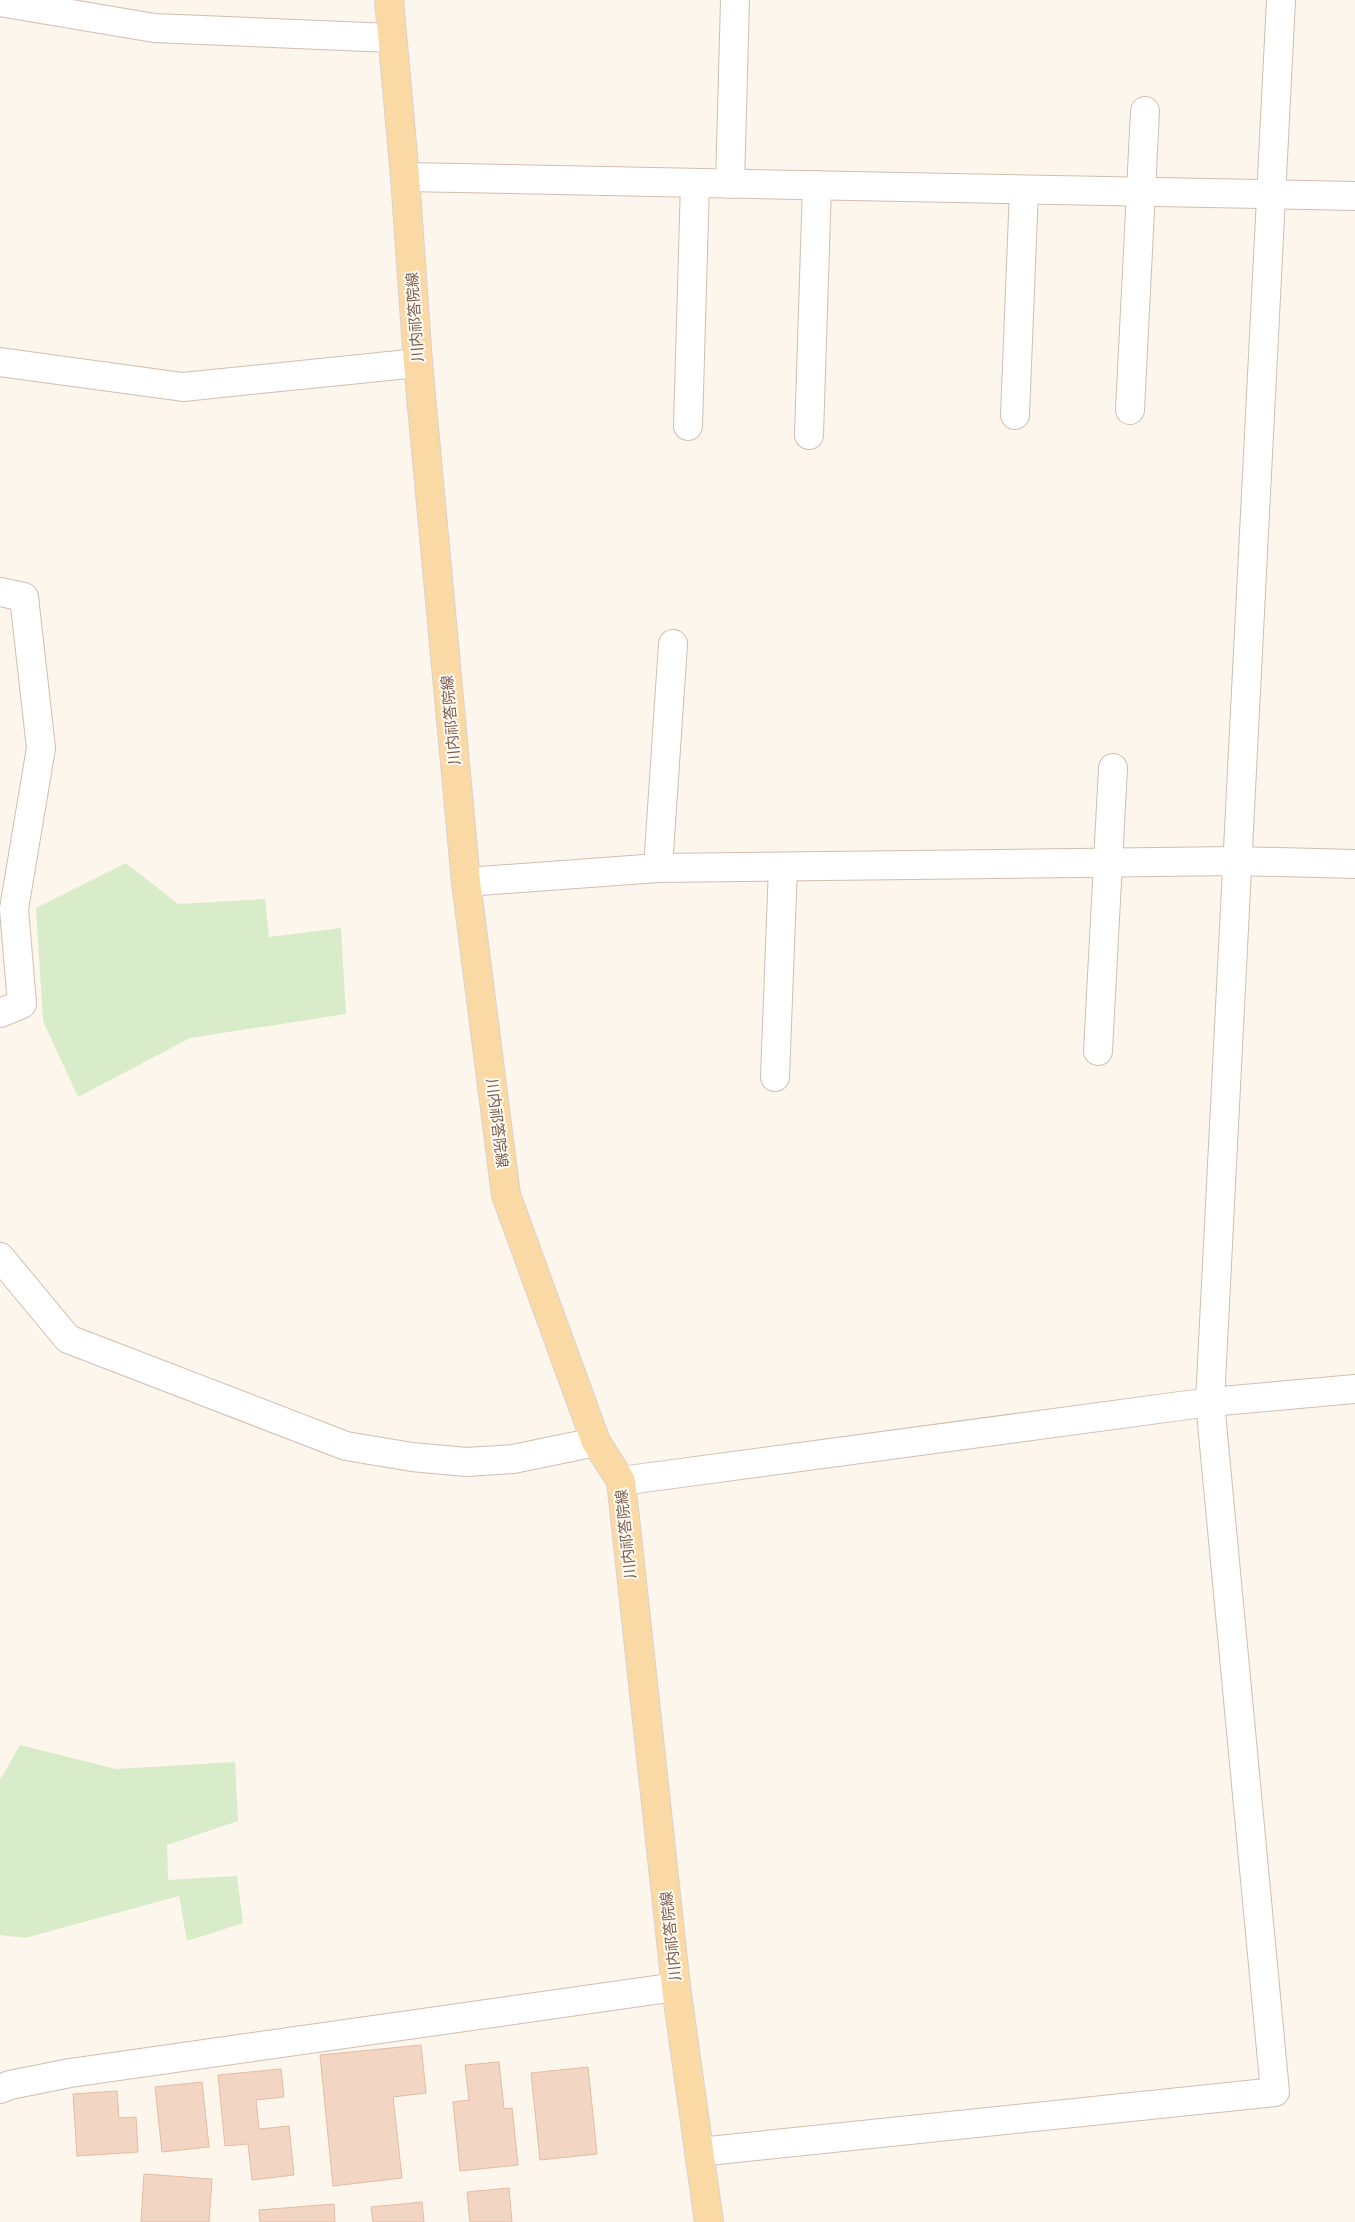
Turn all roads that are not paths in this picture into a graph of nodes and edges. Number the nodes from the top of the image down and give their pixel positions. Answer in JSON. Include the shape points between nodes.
{"nodes":[{"id":1,"x":389,"y":0,"type":"edge"},
{"id":2,"x":735,"y":0,"type":"edge"},
{"id":3,"x":1281,"y":0,"type":"edge"},
{"id":4,"x":0,"y":2,"type":"edge"},
{"id":5,"x":391,"y":38,"type":"junction"},
{"id":6,"x":1145,"y":111,"type":"dead end"},
{"id":7,"x":405,"y":177,"type":"junction"},
{"id":8,"x":695,"y":183,"type":"junction"},
{"id":9,"x":730,"y":184,"type":"junction"},
{"id":10,"x":817,"y":186,"type":"junction"},
{"id":11,"x":1024,"y":190,"type":"junction"},
{"id":12,"x":1141,"y":192,"type":"junction"},
{"id":13,"x":1271,"y":196,"type":"junction"},
{"id":14,"x":1355,"y":196,"type":"edge"},
{"id":15,"x":0,"y":362,"type":"edge"},
{"id":16,"x":418,"y":362,"type":"junction"},
{"id":17,"x":1130,"y":410,"type":"dead end"},
{"id":18,"x":1015,"y":415,"type":"dead end"},
{"id":19,"x":688,"y":426,"type":"dead end"},
{"id":20,"x":809,"y":435,"type":"dead end"},
{"id":21,"x":0,"y":592,"type":"edge"},
{"id":22,"x":673,"y":644,"type":"dead end"},
{"id":23,"x":1113,"y":768,"type":"dead end"},
{"id":24,"x":1236,"y":861,"type":"junction"},
{"id":25,"x":1108,"y":862,"type":"junction"},
{"id":26,"x":1355,"y":864,"type":"edge"},
{"id":27,"x":783,"y":867,"type":"junction"},
{"id":28,"x":658,"y":868,"type":"junction"},
{"id":29,"x":466,"y":882,"type":"junction"},
{"id":30,"x":0,"y":1013,"type":"edge"},
{"id":31,"x":1098,"y":1051,"type":"dead end"},
{"id":32,"x":775,"y":1077,"type":"dead end"},
{"id":33,"x":0,"y":1257,"type":"edge"},
{"id":34,"x":1355,"y":1390,"type":"edge"},
{"id":35,"x":1210,"y":1402,"type":"junction"},
{"id":36,"x":596,"y":1442,"type":"junction"},
{"id":37,"x":620,"y":1481,"type":"junction"},
{"id":38,"x":676,"y":1987,"type":"junction"},
{"id":39,"x":0,"y":2089,"type":"edge"},
{"id":40,"x":699,"y":2152,"type":"junction"},
{"id":41,"x":709,"y":2222,"type":"edge"}],
"edges":[{"from":1,"to":5,"type":"main road","name":"川内祁答院線"},
{"from":2,"to":9,"type":"street"},
{"from":3,"to":13,"type":"street"},
{"from":4,"to":5,"type":"street","via":[[154,28]]},
{"from":5,"to":7,"type":"main road","name":"川内祁答院線"},
{"from":6,"to":12,"type":"street"},
{"from":7,"to":8,"type":"street"},
{"from":7,"to":16,"type":"main road","name":"川内祁答院線"},
{"from":8,"to":9,"type":"street"},
{"from":8,"to":19,"type":"street"},
{"from":9,"to":10,"type":"street"},
{"from":10,"to":11,"type":"street"},
{"from":10,"to":20,"type":"street"},
{"from":11,"to":12,"type":"street"},
{"from":11,"to":18,"type":"street"},
{"from":12,"to":13,"type":"street"},
{"from":12,"to":17,"type":"street"},
{"from":13,"to":14,"type":"street"},
{"from":13,"to":24,"type":"street"},
{"from":15,"to":16,"type":"street","via":[[183,387]]},
{"from":16,"to":29,"type":"main road","name":"川内祁答院線"},
{"from":21,"to":30,"type":"street","via":[[24,597],[41,748],[14,909],[22,1004]]},
{"from":22,"to":28,"type":"street"},
{"from":23,"to":25,"type":"street"},
{"from":24,"to":25,"type":"street"},
{"from":24,"to":26,"type":"street"},
{"from":24,"to":35,"type":"street"},
{"from":25,"to":27,"type":"street"},
{"from":25,"to":31,"type":"street"},
{"from":27,"to":28,"type":"street"},
{"from":27,"to":32,"type":"street"},
{"from":28,"to":29,"type":"street"},
{"from":29,"to":36,"type":"main road","name":"川内祁答院線","via":[[506,1195]]},
{"from":33,"to":36,"type":"street","via":[[68,1339],[346,1446],[412,1458],[466,1462],[513,1459]]},
{"from":34,"to":35,"type":"street"},
{"from":35,"to":37,"type":"street"},
{"from":35,"to":40,"type":"street","via":[[1276,2092]]},
{"from":36,"to":37,"type":"main road","name":"川内祁答院線"},
{"from":37,"to":38,"type":"main road","name":"川内祁答院線"},
{"from":38,"to":39,"type":"street","via":[[70,2073]]},
{"from":38,"to":40,"type":"main road","name":"川内祁答院線"},
{"from":40,"to":41,"type":"main road","name":"川内祁答院線"}]}
